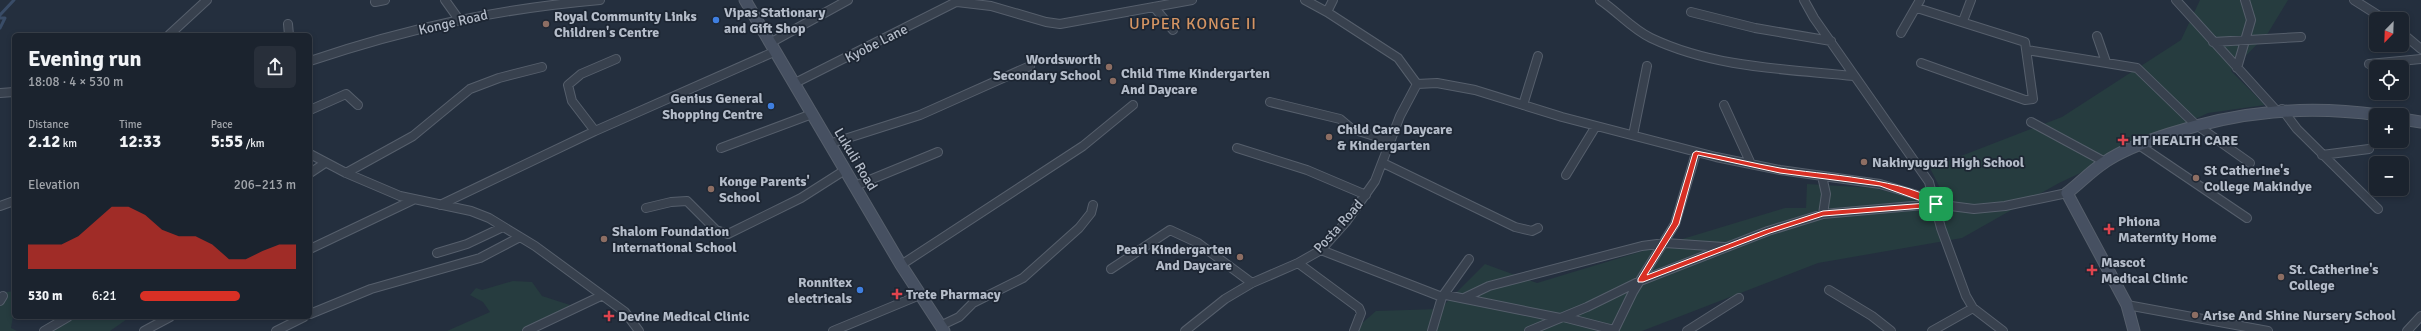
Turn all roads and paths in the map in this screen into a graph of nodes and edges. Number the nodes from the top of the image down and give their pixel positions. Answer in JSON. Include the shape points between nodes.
{"nodes":[{"id":1,"x":207,"y":0,"type":"edge"},
{"id":2,"x":385,"y":0,"type":"edge"},
{"id":3,"x":445,"y":0,"type":"edge"},
{"id":4,"x":600,"y":0,"type":"edge"},
{"id":5,"x":745,"y":0,"type":"edge"},
{"id":6,"x":848,"y":0,"type":"edge"},
{"id":7,"x":1192,"y":0,"type":"edge"},
{"id":8,"x":1305,"y":0,"type":"edge"},
{"id":9,"x":1333,"y":0,"type":"edge"},
{"id":10,"x":1600,"y":0,"type":"edge"},
{"id":11,"x":1804,"y":0,"type":"edge"},
{"id":12,"x":1920,"y":0,"type":"edge"},
{"id":13,"x":1971,"y":0,"type":"edge"},
{"id":14,"x":2176,"y":0,"type":"edge"},
{"id":15,"x":2245,"y":0,"type":"edge"},
{"id":16,"x":2354,"y":0,"type":"edge"},
{"id":17,"x":959,"y":1,"type":"edge"},
{"id":18,"x":375,"y":2,"type":"dead end"},
{"id":19,"x":1154,"y":7,"type":"junction"},
{"id":20,"x":1917,"y":8,"type":"junction"},
{"id":21,"x":1327,"y":12,"type":"junction"},
{"id":22,"x":1691,"y":12,"type":"dead end"},
{"id":23,"x":2373,"y":12,"type":"edge"},
{"id":24,"x":460,"y":20,"type":"junction"},
{"id":25,"x":1963,"y":21,"type":"junction"},
{"id":26,"x":288,"y":24,"type":"dead end"},
{"id":27,"x":1173,"y":30,"type":"dead end"},
{"id":28,"x":171,"y":33,"type":"edge"},
{"id":29,"x":288,"y":33,"type":"edge"},
{"id":30,"x":1901,"y":33,"type":"dead end"},
{"id":31,"x":2097,"y":36,"type":"dead end"},
{"id":32,"x":2302,"y":37,"type":"dead end"},
{"id":33,"x":2409,"y":39,"type":"edge"},
{"id":34,"x":2246,"y":41,"type":"junction"},
{"id":35,"x":1831,"y":42,"type":"junction"},
{"id":36,"x":2213,"y":42,"type":"junction"},
{"id":37,"x":773,"y":47,"type":"junction"},
{"id":38,"x":2027,"y":50,"type":"junction"},
{"id":39,"x":2421,"y":50,"type":"edge"},
{"id":40,"x":1538,"y":56,"type":"dead end"},
{"id":41,"x":616,"y":59,"type":"dead end"},
{"id":42,"x":2421,"y":59,"type":"edge"},
{"id":43,"x":312,"y":60,"type":"edge"},
{"id":44,"x":2409,"y":60,"type":"edge"},
{"id":45,"x":2106,"y":62,"type":"junction"},
{"id":46,"x":1921,"y":63,"type":"dead end"},
{"id":47,"x":1030,"y":66,"type":"dead end"},
{"id":48,"x":1647,"y":66,"type":"dead end"},
{"id":49,"x":542,"y":68,"type":"dead end"},
{"id":50,"x":2237,"y":68,"type":"junction"},
{"id":51,"x":1854,"y":76,"type":"junction"},
{"id":52,"x":795,"y":83,"type":"junction"},
{"id":53,"x":1417,"y":84,"type":"junction"},
{"id":54,"x":12,"y":92,"type":"edge"},
{"id":55,"x":0,"y":93,"type":"edge"},
{"id":56,"x":1270,"y":102,"type":"dead end"},
{"id":57,"x":358,"y":104,"type":"dead end"},
{"id":58,"x":1133,"y":105,"type":"dead end"},
{"id":59,"x":1523,"y":105,"type":"junction"},
{"id":60,"x":1724,"y":105,"type":"dead end"},
{"id":61,"x":312,"y":109,"type":"edge"},
{"id":62,"x":2279,"y":109,"type":"junction"},
{"id":63,"x":812,"y":114,"type":"junction"},
{"id":64,"x":2369,"y":114,"type":"edge"},
{"id":65,"x":2409,"y":120,"type":"edge"},
{"id":66,"x":2031,"y":122,"type":"dead end"},
{"id":67,"x":2421,"y":122,"type":"edge"},
{"id":68,"x":2195,"y":124,"type":"junction"},
{"id":69,"x":1596,"y":126,"type":"junction"},
{"id":70,"x":595,"y":131,"type":"junction"},
{"id":71,"x":1633,"y":135,"type":"junction"},
{"id":72,"x":1390,"y":141,"type":"junction"},
{"id":73,"x":829,"y":144,"type":"junction"},
{"id":74,"x":2139,"y":145,"type":"junction"},
{"id":75,"x":721,"y":148,"type":"dead end"},
{"id":76,"x":1237,"y":148,"type":"dead end"},
{"id":77,"x":2369,"y":149,"type":"dead end"},
{"id":78,"x":938,"y":152,"type":"dead end"},
{"id":79,"x":1696,"y":153,"type":"junction"},
{"id":80,"x":312,"y":155,"type":"edge"},
{"id":81,"x":2322,"y":155,"type":"junction"},
{"id":82,"x":1383,"y":162,"type":"junction"},
{"id":83,"x":2105,"y":162,"type":"junction"},
{"id":84,"x":325,"y":163,"type":"junction"},
{"id":85,"x":2250,"y":163,"type":"dead end"},
{"id":86,"x":1751,"y":164,"type":"junction"},
{"id":87,"x":845,"y":170,"type":"junction"},
{"id":88,"x":312,"y":172,"type":"edge"},
{"id":89,"x":346,"y":173,"type":"junction"},
{"id":90,"x":1566,"y":175,"type":"dead end"},
{"id":91,"x":1822,"y":176,"type":"junction"},
{"id":92,"x":855,"y":186,"type":"junction"},
{"id":93,"x":2067,"y":193,"type":"junction"},
{"id":94,"x":1366,"y":195,"type":"junction"},
{"id":95,"x":413,"y":200,"type":"junction"},
{"id":96,"x":12,"y":202,"type":"edge"},
{"id":97,"x":1936,"y":204,"type":"junction"},
{"id":98,"x":440,"y":205,"type":"junction"},
{"id":99,"x":1093,"y":205,"type":"dead end"},
{"id":100,"x":0,"y":206,"type":"edge"},
{"id":101,"x":646,"y":208,"type":"dead end"},
{"id":102,"x":2378,"y":208,"type":"dead end"},
{"id":103,"x":1823,"y":214,"type":"junction"},
{"id":104,"x":2247,"y":218,"type":"dead end"},
{"id":105,"x":504,"y":227,"type":"junction"},
{"id":106,"x":1538,"y":228,"type":"dead end"},
{"id":107,"x":520,"y":237,"type":"junction"},
{"id":108,"x":1665,"y":243,"type":"junction"},
{"id":109,"x":312,"y":248,"type":"edge"},
{"id":110,"x":1728,"y":248,"type":"junction"},
{"id":111,"x":1321,"y":250,"type":"junction"},
{"id":112,"x":437,"y":253,"type":"dead end"},
{"id":113,"x":1469,"y":259,"type":"dead end"},
{"id":114,"x":1298,"y":263,"type":"junction"},
{"id":115,"x":902,"y":265,"type":"junction"},
{"id":116,"x":1111,"y":269,"type":"dead end"},
{"id":117,"x":1640,"y":280,"type":"junction"},
{"id":118,"x":1252,"y":283,"type":"junction"},
{"id":119,"x":1828,"y":290,"type":"dead end"},
{"id":120,"x":920,"y":295,"type":"junction"},
{"id":121,"x":601,"y":296,"type":"junction"},
{"id":122,"x":1444,"y":296,"type":"junction"},
{"id":123,"x":1464,"y":298,"type":"junction"},
{"id":124,"x":1740,"y":298,"type":"dead end"},
{"id":125,"x":2127,"y":305,"type":"junction"},
{"id":126,"x":1973,"y":308,"type":"junction"},
{"id":127,"x":312,"y":313,"type":"edge"},
{"id":128,"x":2421,"y":316,"type":"edge"},
{"id":129,"x":1562,"y":318,"type":"junction"},
{"id":130,"x":65,"y":319,"type":"edge"},
{"id":131,"x":166,"y":319,"type":"edge"},
{"id":132,"x":300,"y":319,"type":"edge"},
{"id":133,"x":942,"y":328,"type":"edge"},
{"id":134,"x":1614,"y":330,"type":"edge"},
{"id":135,"x":44,"y":331,"type":"edge"},
{"id":136,"x":144,"y":331,"type":"edge"},
{"id":137,"x":276,"y":331,"type":"edge"},
{"id":138,"x":527,"y":331,"type":"edge"},
{"id":139,"x":639,"y":331,"type":"edge"},
{"id":140,"x":833,"y":331,"type":"edge"},
{"id":141,"x":1185,"y":331,"type":"edge"},
{"id":142,"x":1354,"y":331,"type":"edge"},
{"id":143,"x":1432,"y":331,"type":"edge"},
{"id":144,"x":1529,"y":331,"type":"edge"},
{"id":145,"x":1687,"y":331,"type":"edge"},
{"id":146,"x":1891,"y":331,"type":"edge"},
{"id":147,"x":1932,"y":331,"type":"edge"},
{"id":148,"x":2003,"y":331,"type":"edge"},
{"id":149,"x":2134,"y":331,"type":"edge"},
{"id":150,"x":2268,"y":331,"type":"edge"},
{"id":151,"x":2407,"y":331,"type":"edge"}],
"edges":[{"from":1,"to":28,"type":"street"},
{"from":2,"to":18,"type":"street"},
{"from":3,"to":24,"type":"street"},
{"from":4,"to":24,"type":"street","name":"Konge Road","via":[[509,9]]},
{"from":5,"to":37,"type":"street","name":"Lukuli Road"},
{"from":6,"to":37,"type":"street"},
{"from":7,"to":19,"type":"street"},
{"from":8,"to":21,"type":"street"},
{"from":9,"to":21,"type":"street"},
{"from":10,"to":51,"type":"street","via":[[1638,30],[1673,48],[1714,59]]},
{"from":11,"to":35,"type":"street"},
{"from":12,"to":20,"type":"street"},
{"from":13,"to":25,"type":"street"},
{"from":14,"to":36,"type":"street"},
{"from":15,"to":34,"type":"street","via":[[2251,20]]},
{"from":16,"to":23,"type":"street"},
{"from":17,"to":19,"type":"street","via":[[1050,24]]},
{"from":17,"to":52,"type":"street","name":"Kyobe Lane"},
{"from":19,"to":27,"type":"street"},
{"from":20,"to":25,"type":"street"},
{"from":20,"to":30,"type":"street"},
{"from":21,"to":53,"type":"street","via":[[1398,58]]},
{"from":22,"to":35,"type":"street","via":[[1755,28]]},
{"from":24,"to":43,"type":"street","name":"Konge Road"},
{"from":25,"to":38,"type":"street","via":[[2020,39],[2025,42]]},
{"from":26,"to":29,"type":"street"},
{"from":31,"to":45,"type":"street"},
{"from":32,"to":34,"type":"street"},
{"from":33,"to":39,"type":"street"},
{"from":34,"to":36,"type":"street"},
{"from":34,"to":50,"type":"street"},
{"from":35,"to":51,"type":"street"},
{"from":36,"to":50,"type":"street"},
{"from":37,"to":52,"type":"street","name":"Lukuli Road"},
{"from":37,"to":70,"type":"street"},
{"from":38,"to":45,"type":"street"},
{"from":38,"to":46,"type":"street","via":[[2033,99],[2028,101]]},
{"from":40,"to":59,"type":"street"},
{"from":41,"to":70,"type":"street","via":[[581,74],[568,85],[572,101]]},
{"from":42,"to":44,"type":"street"},
{"from":45,"to":68,"type":"street","via":[[2141,70]]},
{"from":47,"to":73,"type":"street","via":[[920,115]]},
{"from":48,"to":71,"type":"street"},
{"from":49,"to":89,"type":"street","via":[[499,78],[470,89],[413,136]]},
{"from":50,"to":62,"type":"street"},
{"from":51,"to":97,"type":"street","via":[[1929,182]]},
{"from":52,"to":63,"type":"street","name":"Lukuli Road"},
{"from":53,"to":59,"type":"street","via":[[1455,86]]},
{"from":53,"to":72,"type":"street","name":"Posta Road"},
{"from":54,"to":55,"type":"street"},
{"from":56,"to":72,"type":"street","via":[[1340,119],[1352,129]]},
{"from":57,"to":61,"type":"street","via":[[346,94]]},
{"from":58,"to":115,"type":"street","via":[[1083,146]]},
{"from":59,"to":69,"type":"street"},
{"from":60,"to":86,"type":"street"},
{"from":62,"to":64,"type":"street","via":[[2320,108]]},
{"from":62,"to":68,"type":"street","via":[[2234,114]]},
{"from":62,"to":81,"type":"street"},
{"from":63,"to":73,"type":"street","name":"Lukuli Road"},
{"from":63,"to":75,"type":"street"},
{"from":65,"to":67,"type":"street"},
{"from":66,"to":83,"type":"street"},
{"from":68,"to":74,"type":"street"},
{"from":68,"to":85,"type":"street"},
{"from":69,"to":71,"type":"street"},
{"from":69,"to":90,"type":"street"},
{"from":70,"to":98,"type":"street"},
{"from":71,"to":79,"type":"street"},
{"from":72,"to":82,"type":"street","name":"Posta Road"},
{"from":73,"to":87,"type":"street","name":"Lukuli Road"},
{"from":74,"to":83,"type":"street"},
{"from":74,"to":104,"type":"street"},
{"from":76,"to":94,"type":"street","via":[[1308,170]]},
{"from":77,"to":81,"type":"street"},
{"from":78,"to":92,"type":"street"},
{"from":79,"to":86,"type":"street"},
{"from":79,"to":108,"type":"street","via":[[1681,208]]},
{"from":80,"to":84,"type":"street"},
{"from":81,"to":102,"type":"street"},
{"from":82,"to":94,"type":"street","name":"Posta Road"},
{"from":82,"to":106,"type":"street","via":[[1515,227],[1532,231]]},
{"from":83,"to":93,"type":"street"},
{"from":84,"to":88,"type":"street"},
{"from":84,"to":89,"type":"street"},
{"from":86,"to":91,"type":"street"},
{"from":87,"to":92,"type":"street","name":"Lukuli Road"},
{"from":87,"to":101,"type":"street","via":[[800,198],[728,234],[716,230],[687,201]]},
{"from":89,"to":95,"type":"street"},
{"from":91,"to":97,"type":"street","via":[[1880,184],[1917,195]]},
{"from":91,"to":103,"type":"street","via":[[1826,194]]},
{"from":92,"to":115,"type":"street","name":"Lukuli Road"},
{"from":93,"to":97,"type":"street","via":[[2005,206],[1974,209]]},
{"from":93,"to":125,"type":"street"},
{"from":94,"to":111,"type":"street","name":"Posta Road"},
{"from":95,"to":98,"type":"street"},
{"from":95,"to":109,"type":"street"},
{"from":96,"to":100,"type":"street"},
{"from":97,"to":103,"type":"street"},
{"from":97,"to":126,"type":"street","via":[[1953,264]]},
{"from":98,"to":105,"type":"street","via":[[471,211]]},
{"from":99,"to":133,"type":"street","via":[[1091,213],[1079,228],[1023,278],[973,303]]},
{"from":103,"to":110,"type":"street","via":[[1768,231]]},
{"from":105,"to":107,"type":"street"},
{"from":105,"to":112,"type":"street","via":[[467,244]]},
{"from":107,"to":121,"type":"street"},
{"from":107,"to":127,"type":"street","via":[[480,258],[371,289]]},
{"from":108,"to":110,"type":"street"},
{"from":108,"to":117,"type":"street"},
{"from":108,"to":123,"type":"street","via":[[1642,246],[1528,274],[1489,286]]},
{"from":110,"to":117,"type":"street"},
{"from":111,"to":114,"type":"street","name":"Posta Road"},
{"from":111,"to":122,"type":"street"},
{"from":113,"to":122,"type":"street"},
{"from":114,"to":118,"type":"street","name":"Posta Road"},
{"from":114,"to":142,"type":"street","via":[[1359,308],[1361,313]]},
{"from":115,"to":120,"type":"street","name":"Lukuli Road"},
{"from":116,"to":118,"type":"street","via":[[1174,229]]},
{"from":117,"to":129,"type":"street"},
{"from":117,"to":134,"type":"street"},
{"from":118,"to":141,"type":"street","name":"Posta Road","via":[[1210,308]]},
{"from":119,"to":146,"type":"street","via":[[1872,316]]},
{"from":120,"to":133,"type":"street","name":"Lukuli Road"},
{"from":120,"to":140,"type":"street"},
{"from":121,"to":138,"type":"street"},
{"from":121,"to":139,"type":"street","via":[[625,312]]},
{"from":122,"to":123,"type":"street"},
{"from":122,"to":143,"type":"street"},
{"from":123,"to":129,"type":"street"},
{"from":124,"to":145,"type":"street"},
{"from":125,"to":149,"type":"street"},
{"from":125,"to":150,"type":"street","via":[[2176,312],[2209,321]]},
{"from":126,"to":147,"type":"street"},
{"from":126,"to":148,"type":"street"},
{"from":128,"to":151,"type":"street"},
{"from":129,"to":134,"type":"street"},
{"from":129,"to":144,"type":"street"},
{"from":130,"to":135,"type":"street"},
{"from":131,"to":136,"type":"street"},
{"from":132,"to":137,"type":"street"}]}
